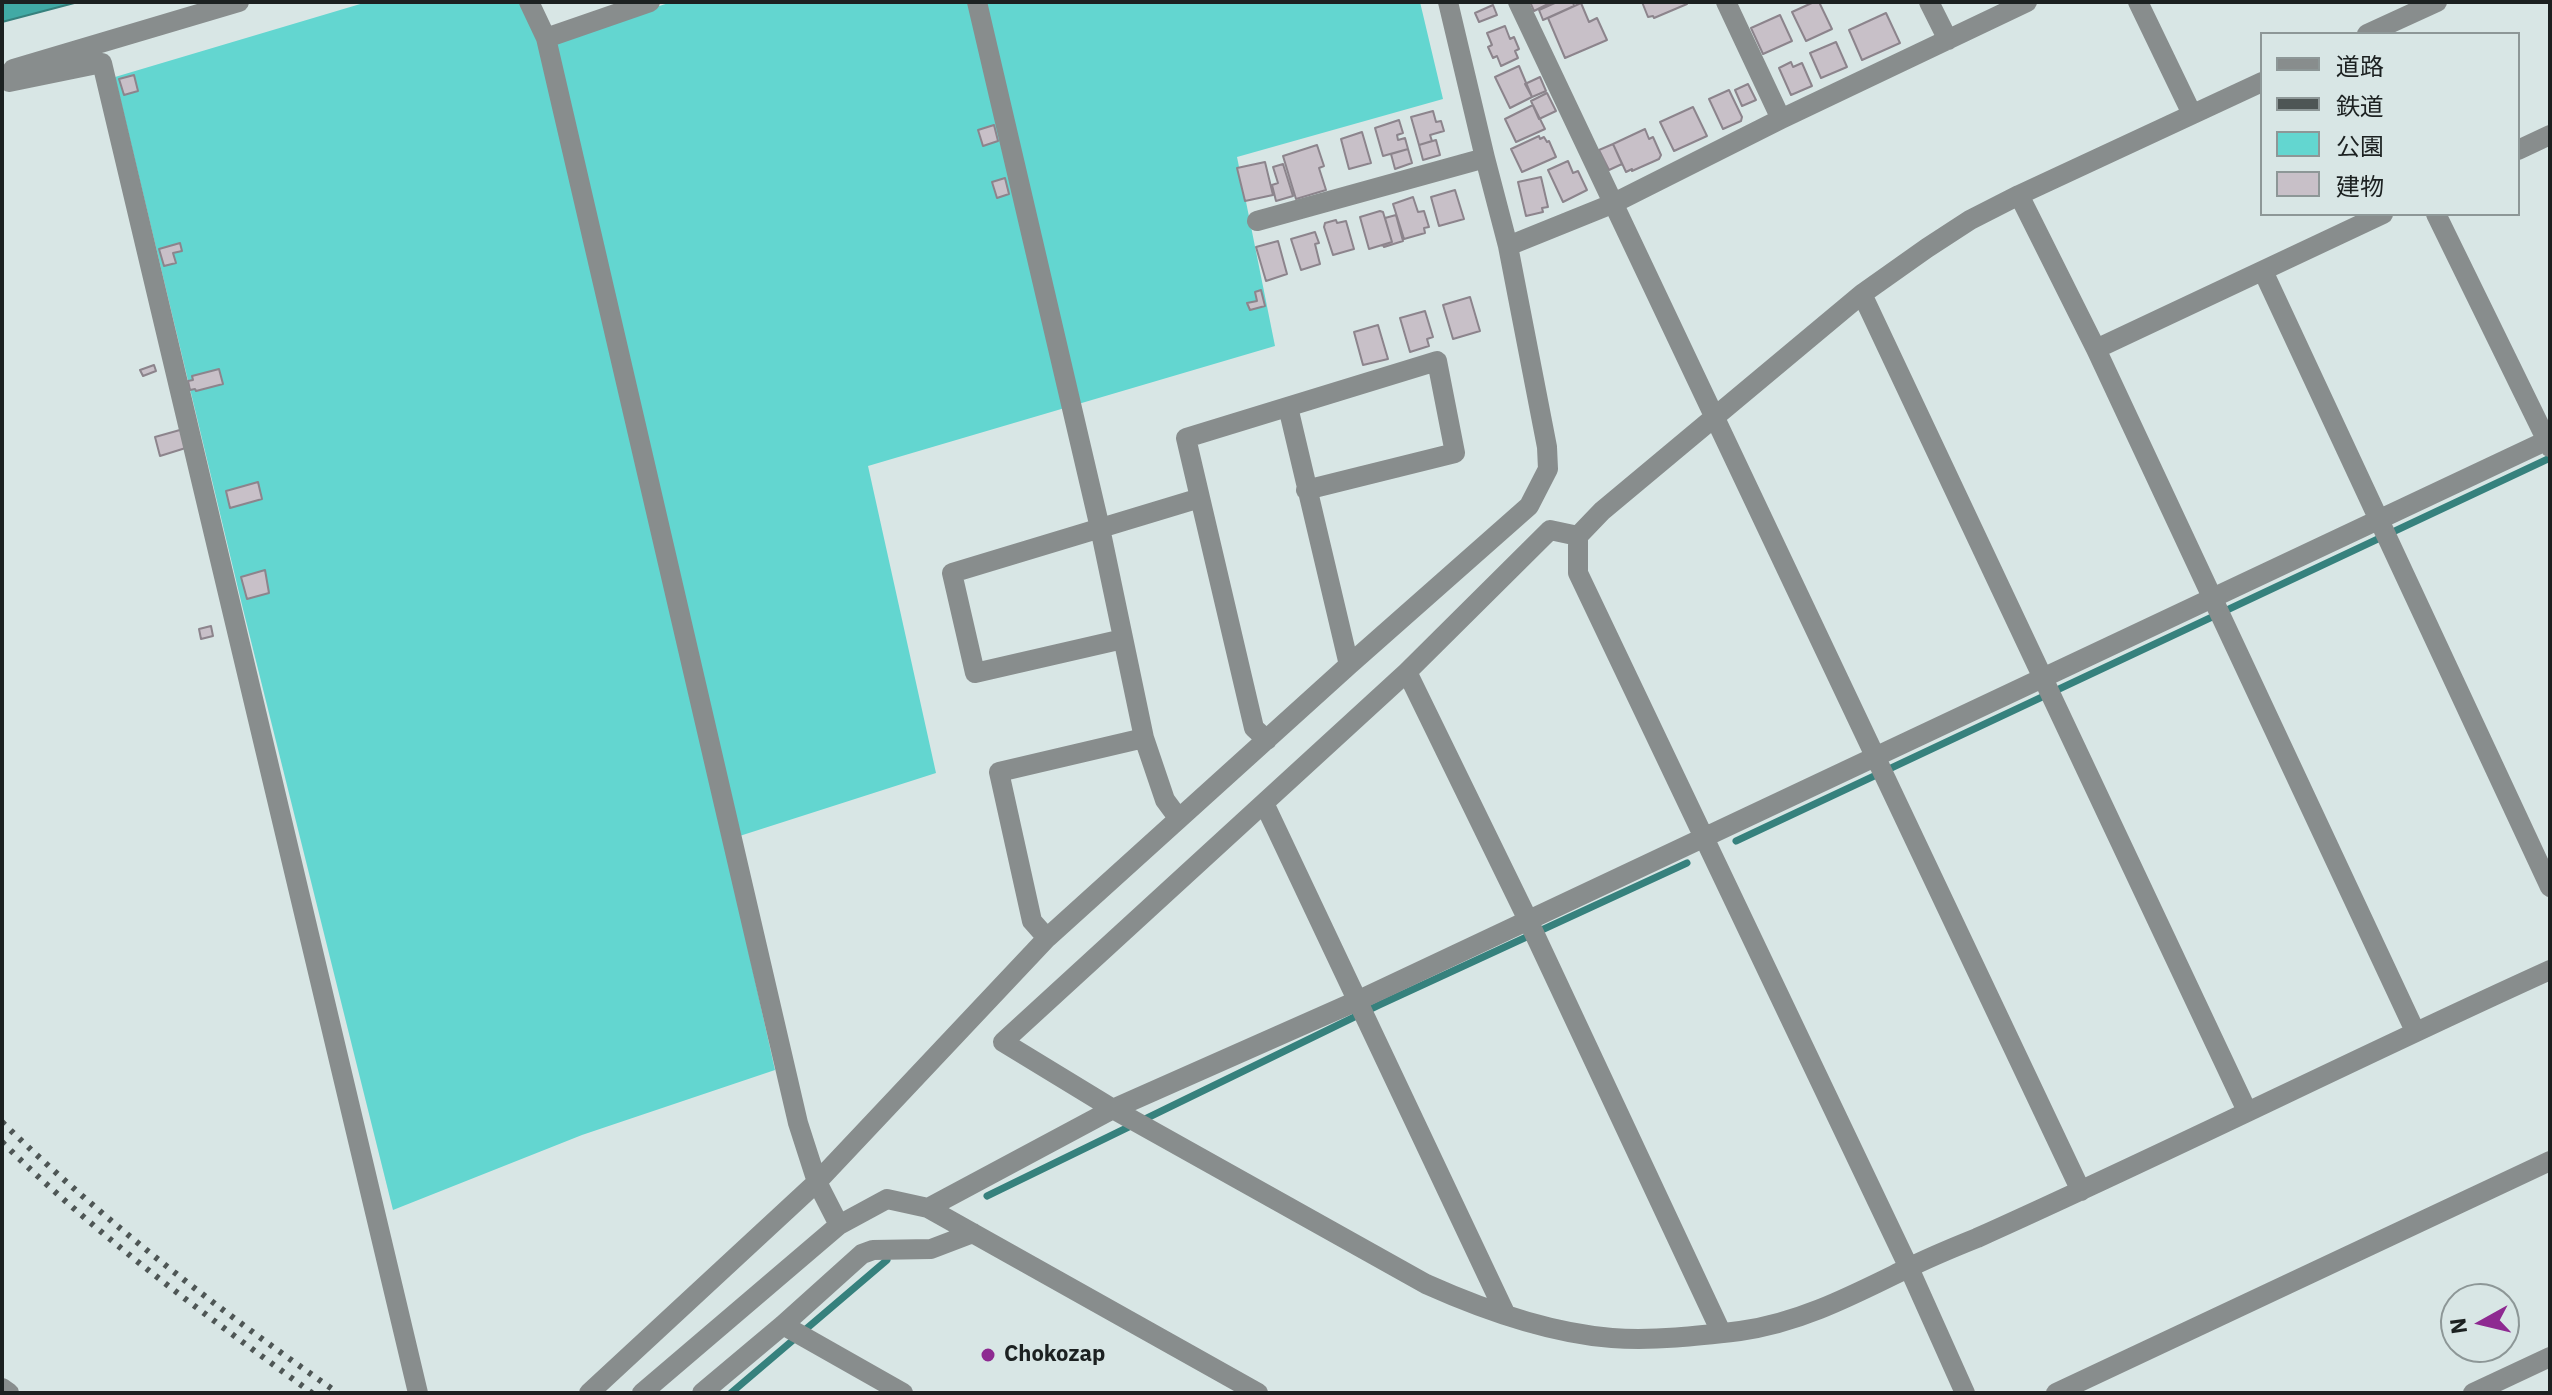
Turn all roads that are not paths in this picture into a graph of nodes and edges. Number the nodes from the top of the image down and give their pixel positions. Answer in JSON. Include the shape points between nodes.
{"nodes":[{"id":1,"x":239,"y":2,"type":"edge"},
{"id":2,"x":529,"y":2,"type":"edge"},
{"id":3,"x":650,"y":2,"type":"edge"},
{"id":4,"x":977,"y":2,"type":"edge"},
{"id":5,"x":1448,"y":2,"type":"edge"},
{"id":6,"x":1518,"y":2,"type":"edge"},
{"id":7,"x":1726,"y":2,"type":"edge"},
{"id":8,"x":1929,"y":2,"type":"edge"},
{"id":9,"x":2027,"y":2,"type":"edge"},
{"id":10,"x":2138,"y":2,"type":"edge"},
{"id":11,"x":2437,"y":2,"type":"edge"},
{"id":12,"x":2371,"y":32,"type":"edge"},
{"id":13,"x":546,"y":38,"type":"junction"},
{"id":14,"x":1948,"y":40,"type":"junction"},
{"id":15,"x":2,"y":74,"type":"edge"},
{"id":16,"x":2260,"y":83,"type":"edge"},
{"id":17,"x":2192,"y":114,"type":"junction"},
{"id":18,"x":1781,"y":119,"type":"junction"},
{"id":19,"x":2550,"y":135,"type":"edge"},
{"id":20,"x":2520,"y":149,"type":"edge"},
{"id":21,"x":1485,"y":158,"type":"junction"},
{"id":22,"x":2019,"y":195,"type":"junction"},
{"id":23,"x":1612,"y":204,"type":"junction"},
{"id":24,"x":2379,"y":216,"type":"edge"},
{"id":25,"x":2437,"y":216,"type":"edge"},
{"id":26,"x":1257,"y":221,"type":"dead end"},
{"id":27,"x":1508,"y":246,"type":"junction"},
{"id":28,"x":2263,"y":271,"type":"junction"},
{"id":29,"x":1862,"y":294,"type":"junction"},
{"id":30,"x":2096,"y":349,"type":"junction"},
{"id":31,"x":1288,"y":407,"type":"junction"},
{"id":32,"x":1715,"y":417,"type":"junction"},
{"id":33,"x":2549,"y":442,"type":"edge"},
{"id":34,"x":1306,"y":490,"type":"junction"},
{"id":35,"x":1200,"y":498,"type":"junction"},
{"id":36,"x":1529,"y":506,"type":"junction"},
{"id":37,"x":1100,"y":528,"type":"junction"},
{"id":38,"x":1550,"y":530,"type":"junction"},
{"id":39,"x":2383,"y":530,"type":"junction"},
{"id":40,"x":1578,"y":536,"type":"junction"},
{"id":41,"x":2217,"y":607,"type":"junction"},
{"id":42,"x":1123,"y":639,"type":"junction"},
{"id":43,"x":1349,"y":665,"type":"junction"},
{"id":44,"x":1407,"y":672,"type":"junction"},
{"id":45,"x":2047,"y":687,"type":"junction"},
{"id":46,"x":1144,"y":738,"type":"junction"},
{"id":47,"x":1267,"y":740,"type":"junction"},
{"id":48,"x":1880,"y":767,"type":"junction"},
{"id":49,"x":1264,"y":803,"type":"junction"},
{"id":50,"x":1179,"y":819,"type":"junction"},
{"id":51,"x":1703,"y":838,"type":"junction"},
{"id":52,"x":2550,"y":887,"type":"edge"},
{"id":53,"x":1532,"y":930,"type":"junction"},
{"id":54,"x":1047,"y":938,"type":"junction"},
{"id":55,"x":2550,"y":970,"type":"edge"},
{"id":56,"x":1363,"y":1009,"type":"junction"},
{"id":57,"x":2415,"y":1031,"type":"junction"},
{"id":58,"x":2247,"y":1111,"type":"junction"},
{"id":59,"x":1120,"y":1114,"type":"junction"},
{"id":60,"x":2550,"y":1161,"type":"edge"},
{"id":61,"x":817,"y":1182,"type":"junction"},
{"id":62,"x":2081,"y":1191,"type":"junction"},
{"id":63,"x":928,"y":1208,"type":"junction"},
{"id":64,"x":839,"y":1225,"type":"junction"},
{"id":65,"x":973,"y":1233,"type":"junction"},
{"id":66,"x":1909,"y":1268,"type":"junction"},
{"id":67,"x":1506,"y":1315,"type":"junction"},
{"id":68,"x":789,"y":1328,"type":"junction"},
{"id":69,"x":1721,"y":1332,"type":"junction"},
{"id":70,"x":2550,"y":1357,"type":"edge"},
{"id":71,"x":2,"y":1388,"type":"edge"},
{"id":72,"x":9,"y":1393,"type":"edge"},
{"id":73,"x":418,"y":1393,"type":"edge"},
{"id":74,"x":589,"y":1393,"type":"edge"},
{"id":75,"x":642,"y":1393,"type":"edge"},
{"id":76,"x":702,"y":1393,"type":"edge"},
{"id":77,"x":903,"y":1393,"type":"edge"},
{"id":78,"x":1258,"y":1393,"type":"edge"},
{"id":79,"x":1965,"y":1393,"type":"edge"},
{"id":80,"x":2056,"y":1393,"type":"edge"},
{"id":81,"x":2473,"y":1393,"type":"edge"}],
"edges":[{"from":1,"to":15,"type":"street"},
{"from":2,"to":13,"type":"street"},
{"from":3,"to":13,"type":"street"},
{"from":4,"to":37,"type":"street"},
{"from":5,"to":21,"type":"street"},
{"from":6,"to":23,"type":"street"},
{"from":7,"to":18,"type":"street"},
{"from":8,"to":14,"type":"street"},
{"from":9,"to":14,"type":"street"},
{"from":10,"to":17,"type":"street"},
{"from":11,"to":12,"type":"street"},
{"from":13,"to":61,"type":"street","via":[[798,1123]]},
{"from":14,"to":18,"type":"street"},
{"from":15,"to":73,"type":"street","via":[[9,82],[102,63]]},
{"from":16,"to":17,"type":"street"},
{"from":17,"to":22,"type":"street"},
{"from":18,"to":23,"type":"street"},
{"from":19,"to":20,"type":"street"},
{"from":21,"to":26,"type":"street"},
{"from":21,"to":27,"type":"street"},
{"from":22,"to":29,"type":"street","via":[[1959,227]]},
{"from":22,"to":30,"type":"street"},
{"from":23,"to":27,"type":"street"},
{"from":23,"to":32,"type":"street"},
{"from":24,"to":28,"type":"street"},
{"from":25,"to":33,"type":"street"},
{"from":27,"to":36,"type":"street","via":[[1547,447],[1548,469]]},
{"from":28,"to":30,"type":"street"},
{"from":28,"to":39,"type":"street"},
{"from":29,"to":32,"type":"street"},
{"from":29,"to":45,"type":"street"},
{"from":30,"to":41,"type":"street"},
{"from":31,"to":34,"type":"street"},
{"from":31,"to":34,"type":"street","via":[[1437,361],[1455,453]]},
{"from":31,"to":35,"type":"street","via":[[1186,438]]},
{"from":32,"to":40,"type":"street"},
{"from":32,"to":48,"type":"street"},
{"from":33,"to":39,"type":"street"},
{"from":34,"to":43,"type":"street"},
{"from":35,"to":37,"type":"street"},
{"from":35,"to":47,"type":"street","via":[[1254,728]]},
{"from":36,"to":38,"type":"street"},
{"from":36,"to":43,"type":"street"},
{"from":37,"to":42,"type":"street"},
{"from":37,"to":42,"type":"street","via":[[952,573],[975,673]]},
{"from":38,"to":40,"type":"street"},
{"from":38,"to":44,"type":"street"},
{"from":39,"to":41,"type":"street"},
{"from":39,"to":52,"type":"street"},
{"from":40,"to":51,"type":"street","via":[[1578,573]]},
{"from":41,"to":45,"type":"street"},
{"from":41,"to":57,"type":"street"},
{"from":42,"to":46,"type":"street"},
{"from":43,"to":47,"type":"street"},
{"from":44,"to":49,"type":"street"},
{"from":44,"to":53,"type":"street"},
{"from":45,"to":48,"type":"street"},
{"from":45,"to":58,"type":"street"},
{"from":46,"to":50,"type":"street","via":[[1165,800]]},
{"from":46,"to":54,"type":"street","via":[[999,772],[1032,921]]},
{"from":47,"to":50,"type":"street"},
{"from":48,"to":51,"type":"street"},
{"from":48,"to":62,"type":"street"},
{"from":49,"to":56,"type":"street"},
{"from":49,"to":59,"type":"street","via":[[1003,1042]]},
{"from":50,"to":54,"type":"street"},
{"from":51,"to":53,"type":"street"},
{"from":51,"to":66,"type":"street"},
{"from":53,"to":56,"type":"street"},
{"from":53,"to":69,"type":"street"},
{"from":54,"to":61,"type":"street"},
{"from":55,"to":57,"type":"street"},
{"from":56,"to":59,"type":"street"},
{"from":56,"to":67,"type":"street"},
{"from":57,"to":58,"type":"street"},
{"from":58,"to":62,"type":"street"},
{"from":59,"to":63,"type":"street"},
{"from":59,"to":67,"type":"street","via":[[1426,1284]]},
{"from":60,"to":80,"type":"street"},
{"from":61,"to":64,"type":"street"},
{"from":61,"to":74,"type":"street"},
{"from":62,"to":66,"type":"street"},
{"from":63,"to":64,"type":"street","via":[[887,1199]]},
{"from":63,"to":65,"type":"street"},
{"from":64,"to":75,"type":"street"},
{"from":65,"to":68,"type":"street","via":[[931,1249],[862,1254]]},
{"from":65,"to":78,"type":"street"},
{"from":66,"to":69,"type":"street","via":[[1825,1309]]},
{"from":66,"to":79,"type":"street"},
{"from":67,"to":69,"type":"street","via":[[1611,1338]]},
{"from":68,"to":76,"type":"street"},
{"from":68,"to":77,"type":"street"},
{"from":70,"to":81,"type":"street"},
{"from":71,"to":72,"type":"street"}]}
